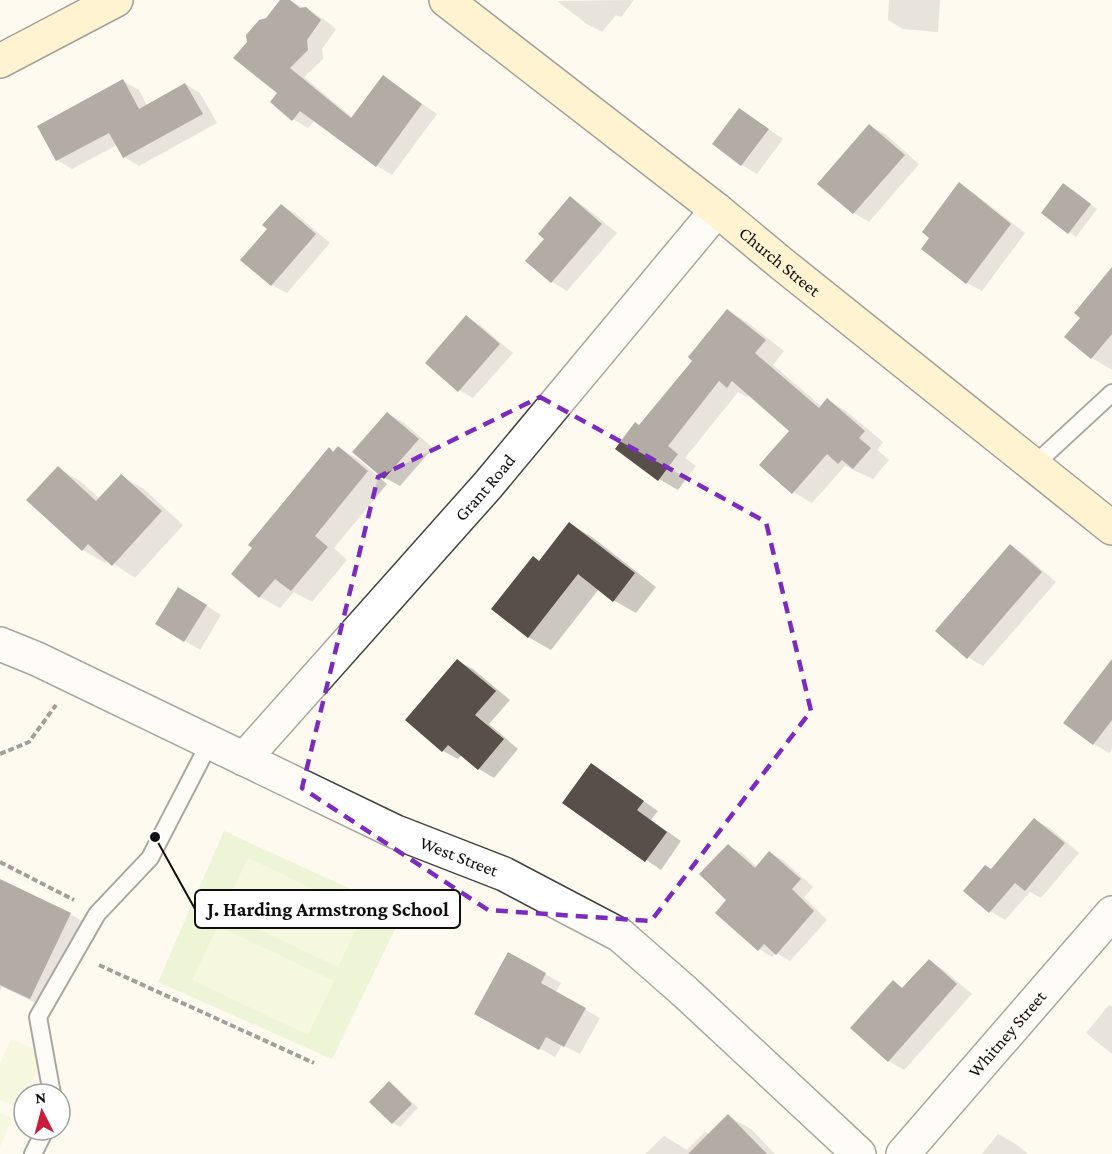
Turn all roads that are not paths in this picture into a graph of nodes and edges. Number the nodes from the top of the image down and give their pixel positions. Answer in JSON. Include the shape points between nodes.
{"nodes":[{"id":1,"x":116,"y":0,"type":"edge"},
{"id":2,"x":446,"y":0,"type":"edge"},
{"id":3,"x":0,"y":61,"type":"edge"},
{"id":4,"x":717,"y":210,"type":"junction"},
{"id":5,"x":1112,"y":393,"type":"edge"},
{"id":6,"x":1034,"y":465,"type":"junction"},
{"id":7,"x":1112,"y":528,"type":"edge"},
{"id":8,"x":0,"y":644,"type":"edge"},
{"id":9,"x":210,"y":742,"type":"junction"},
{"id":10,"x":244,"y":759,"type":"junction"},
{"id":11,"x":1112,"y":913,"type":"edge"},
{"id":12,"x":50,"y":1082,"type":"edge"},
{"id":13,"x":859,"y":1154,"type":"edge"},
{"id":14,"x":903,"y":1154,"type":"edge"}],
"edges":[{"from":1,"to":3,"type":"street"},
{"from":2,"to":4,"type":"street","name":"Church Street"},
{"from":4,"to":6,"type":"street","name":"Church Street"},
{"from":4,"to":10,"type":"street","name":"Grant Road","via":[[488,485]]},
{"from":5,"to":6,"type":"lane"},
{"from":6,"to":7,"type":"street","name":"Church Street"},
{"from":8,"to":9,"type":"street","name":"West Street"},
{"from":9,"to":10,"type":"street","name":"West Street"},
{"from":9,"to":12,"type":"lane","via":[[150,858],[100,911],[38,1017]]},
{"from":10,"to":13,"type":"street","name":"West Street","via":[[396,832],[504,874],[620,935]]},
{"from":11,"to":14,"type":"street","name":"Whitney Street"}]}
